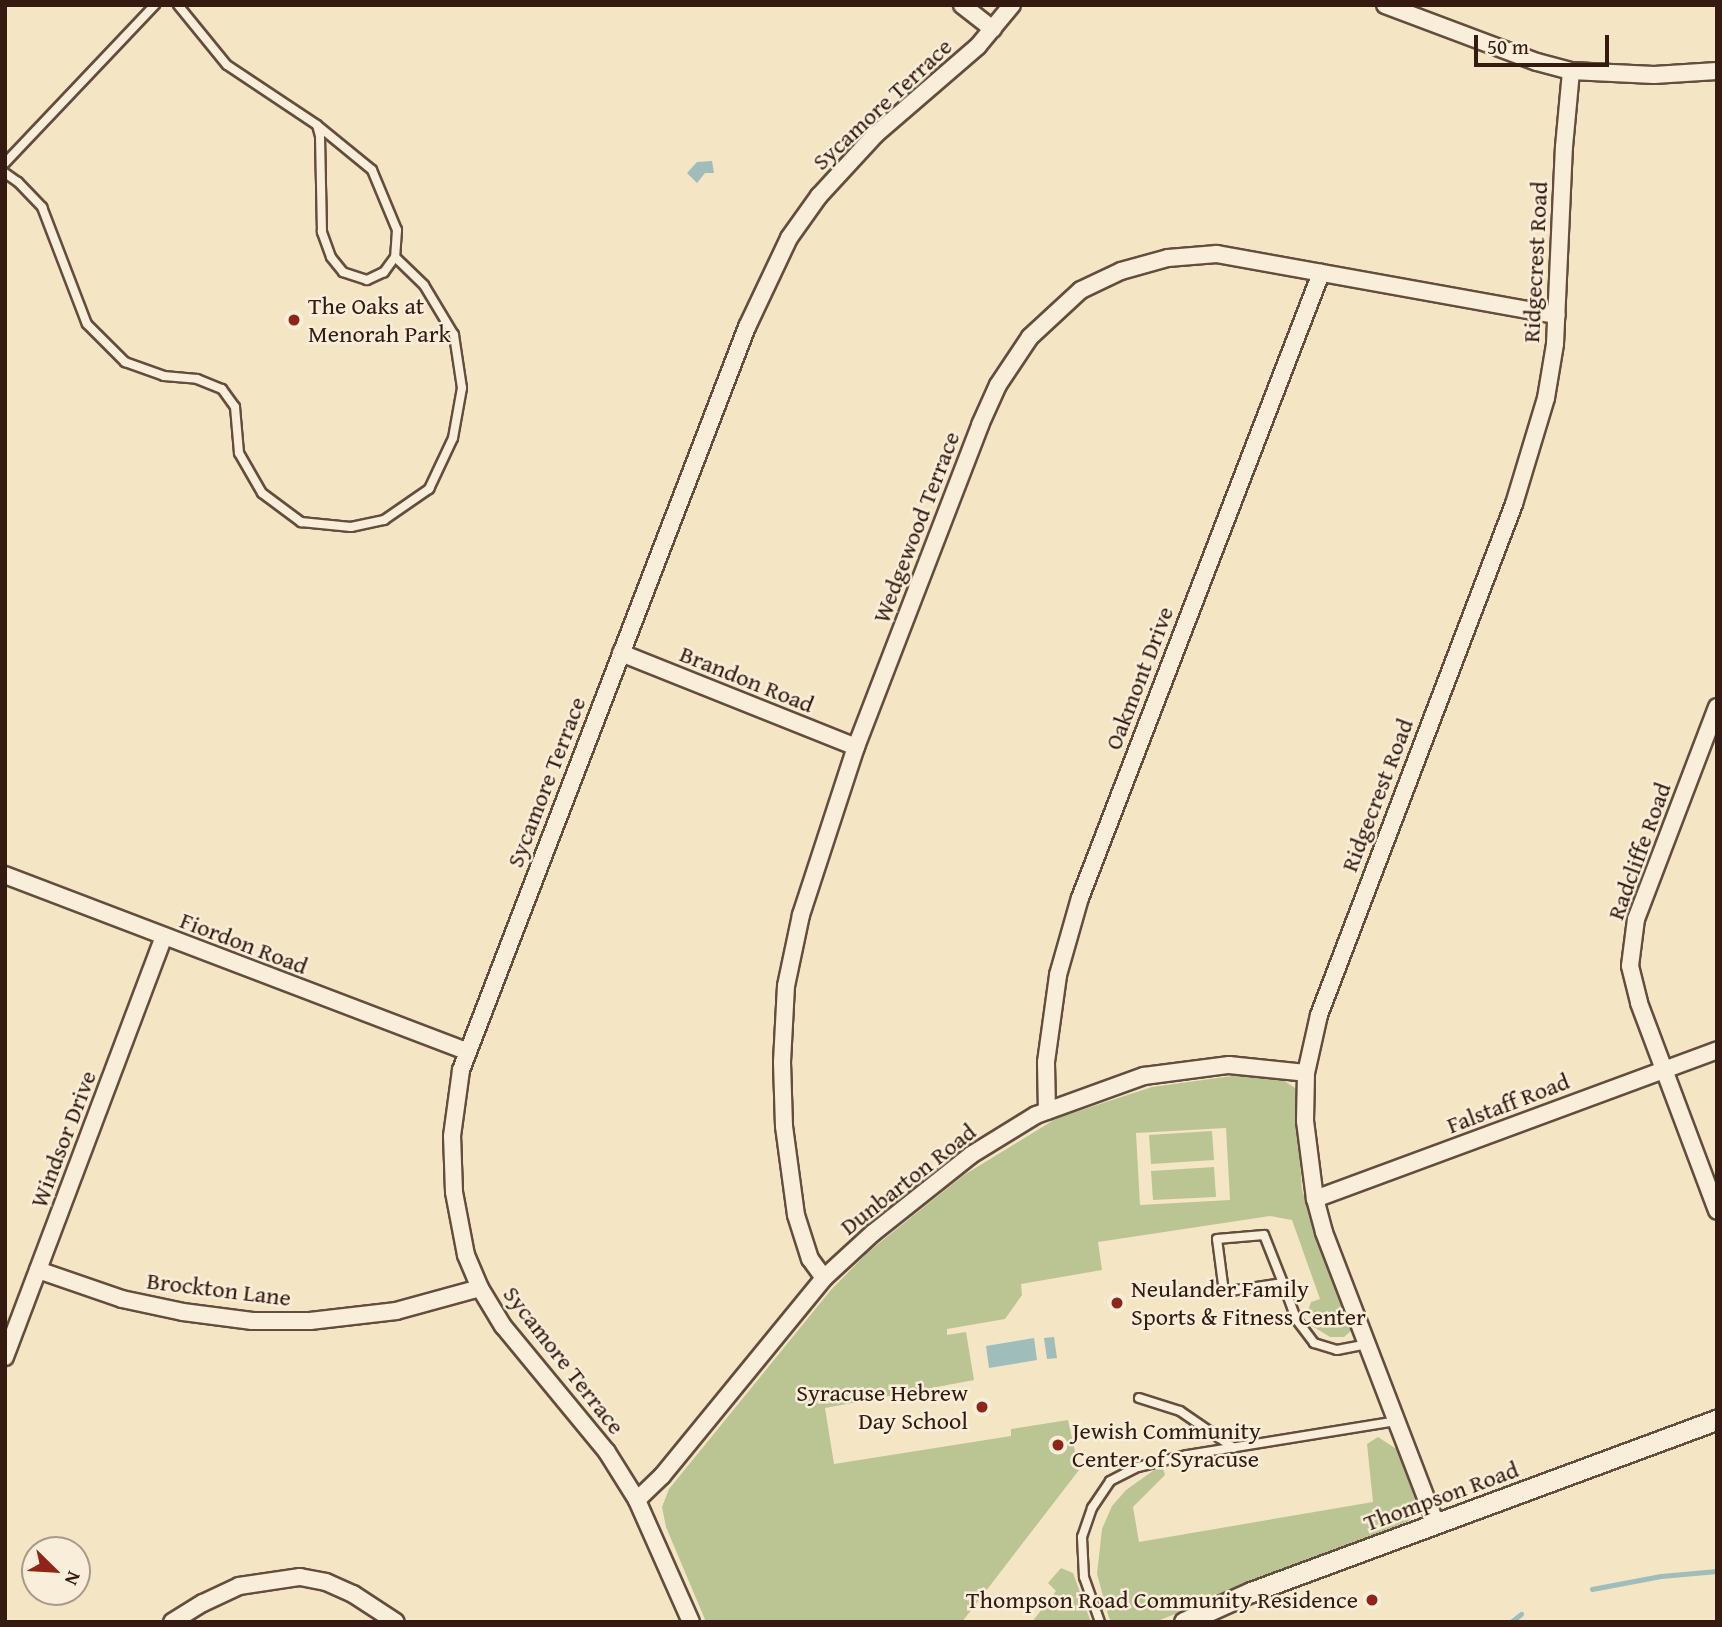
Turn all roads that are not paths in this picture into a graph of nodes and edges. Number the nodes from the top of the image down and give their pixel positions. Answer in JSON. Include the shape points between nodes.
{"nodes":[{"id":1,"x":155,"y":5,"type":"edge"},
{"id":2,"x":178,"y":5,"type":"edge"},
{"id":3,"x":962,"y":5,"type":"edge"},
{"id":4,"x":1012,"y":5,"type":"edge"},
{"id":5,"x":1385,"y":5,"type":"edge"},
{"id":6,"x":993,"y":29,"type":"junction"},
{"id":7,"x":1571,"y":71,"type":"junction"},
{"id":8,"x":1717,"y":71,"type":"edge"},
{"id":9,"x":317,"y":124,"type":"junction"},
{"id":10,"x":5,"y":163,"type":"edge"},
{"id":11,"x":5,"y":173,"type":"edge"},
{"id":12,"x":395,"y":257,"type":"junction"},
{"id":13,"x":1321,"y":273,"type":"junction"},
{"id":14,"x":1557,"y":315,"type":"junction"},
{"id":15,"x":621,"y":653,"type":"junction"},
{"id":16,"x":1717,"y":706,"type":"edge"},
{"id":17,"x":856,"y":747,"type":"junction"},
{"id":18,"x":5,"y":875,"type":"edge"},
{"id":19,"x":164,"y":937,"type":"junction"},
{"id":20,"x":1717,"y":1049,"type":"edge"},
{"id":21,"x":467,"y":1051,"type":"junction"},
{"id":22,"x":1664,"y":1069,"type":"junction"},
{"id":23,"x":1306,"y":1073,"type":"junction"},
{"id":24,"x":1047,"y":1111,"type":"junction"},
{"id":25,"x":1315,"y":1199,"type":"junction"},
{"id":26,"x":1717,"y":1211,"type":"edge"},
{"id":27,"x":38,"y":1270,"type":"junction"},
{"id":28,"x":824,"y":1278,"type":"junction"},
{"id":29,"x":1283,"y":1283,"type":"junction"},
{"id":30,"x":480,"y":1288,"type":"junction"},
{"id":31,"x":1368,"y":1343,"type":"junction"},
{"id":32,"x":5,"y":1357,"type":"edge"},
{"id":33,"x":1139,"y":1398,"type":"dead end"},
{"id":34,"x":1717,"y":1420,"type":"edge"},
{"id":35,"x":1398,"y":1421,"type":"junction"},
{"id":36,"x":1234,"y":1448,"type":"junction"},
{"id":37,"x":637,"y":1500,"type":"junction"},
{"id":38,"x":1436,"y":1524,"type":"junction"},
{"id":39,"x":172,"y":1622,"type":"edge"},
{"id":40,"x":396,"y":1622,"type":"edge"},
{"id":41,"x":691,"y":1622,"type":"edge"},
{"id":42,"x":1100,"y":1622,"type":"edge"},
{"id":43,"x":1184,"y":1622,"type":"edge"}],
"edges":[{"from":1,"to":10,"type":"lane"},
{"from":2,"to":9,"type":"lane","via":[[227,65]]},
{"from":3,"to":6,"type":"street"},
{"from":4,"to":6,"type":"street","name":"Sycamore Terrace"},
{"from":5,"to":7,"type":"street"},
{"from":6,"to":15,"type":"street","name":"Sycamore Terrace","via":[[875,135],[819,196],[789,238],[747,327]]},
{"from":7,"to":8,"type":"street","via":[[1629,75]]},
{"from":7,"to":14,"type":"street","name":"Ridgecrest Road"},
{"from":9,"to":12,"type":"lane","via":[[372,170],[397,230]]},
{"from":9,"to":12,"type":"lane","via":[[322,232],[331,257],[343,272],[367,280],[384,272]]},
{"from":11,"to":12,"type":"lane","via":[[42,208],[87,324],[125,362],[222,389],[235,407],[239,453],[262,493],[301,522],[351,527],[384,520],[429,489],[453,438],[462,388],[454,335],[424,285]]},
{"from":13,"to":14,"type":"street","name":"Wedgewood Terrace"},
{"from":13,"to":17,"type":"street","name":"Wedgewood Terrace","via":[[1217,254],[1168,258],[1121,271],[1081,290],[1030,337],[998,385],[980,425]]},
{"from":13,"to":24,"type":"street","name":"Oakmont Drive","via":[[1080,898],[1058,975],[1046,1062]]},
{"from":14,"to":23,"type":"street","name":"Ridgecrest Road","via":[[1546,398],[1514,504],[1319,1015]]},
{"from":15,"to":17,"type":"street","name":"Brandon Road"},
{"from":15,"to":21,"type":"street","name":"Sycamore Terrace"},
{"from":16,"to":22,"type":"street","name":"Radcliffe Road","via":[[1636,919],[1630,948],[1639,1003]]},
{"from":17,"to":28,"type":"street","name":"Wedgewood Terrace","via":[[801,915],[786,986],[782,1062],[796,1216],[810,1259]]},
{"from":18,"to":19,"type":"street","name":"Fiordon Road"},
{"from":19,"to":21,"type":"street","name":"Fiordon Road"},
{"from":19,"to":27,"type":"street","name":"Windsor Drive"},
{"from":20,"to":22,"type":"street","name":"Falstaff Road"},
{"from":21,"to":30,"type":"street","name":"Sycamore Terrace","via":[[452,1136],[454,1192],[466,1255]]},
{"from":22,"to":25,"type":"street","name":"Falstaff Road"},
{"from":22,"to":26,"type":"street","name":"Radcliffe Road"},
{"from":23,"to":24,"type":"street","name":"Dunbarton Road","via":[[1229,1065],[1157,1074]]},
{"from":23,"to":25,"type":"street","name":"Ridgecrest Road","via":[[1305,1121]]},
{"from":24,"to":28,"type":"street","name":"Dunbarton Road","via":[[971,1155]]},
{"from":25,"to":31,"type":"street","name":"Ridgecrest Road"},
{"from":27,"to":30,"type":"street","name":"Brockton Lane","via":[[121,1299],[252,1321],[310,1321],[396,1311]]},
{"from":27,"to":32,"type":"street","name":"Windsor Drive"},
{"from":28,"to":37,"type":"street","name":"Dunbarton Road","via":[[662,1476]]},
{"from":29,"to":29,"type":"lane","via":[[1264,1235],[1217,1239],[1224,1292]]},
{"from":29,"to":31,"type":"lane","via":[[1296,1320],[1314,1343],[1337,1350]]},
{"from":30,"to":37,"type":"street","name":"Sycamore Terrace","via":[[503,1326],[607,1452]]},
{"from":31,"to":35,"type":"street","name":"Ridgecrest Road"},
{"from":33,"to":36,"type":"lane","via":[[1180,1411]]},
{"from":34,"to":38,"type":"street","name":"Thompson Road"},
{"from":35,"to":36,"type":"lane"},
{"from":35,"to":38,"type":"street","name":"Ridgecrest Road"},
{"from":36,"to":42,"type":"lane","via":[[1138,1467],[1111,1481],[1092,1508],[1082,1537],[1084,1577]]},
{"from":37,"to":41,"type":"street","name":"Sycamore Terrace"},
{"from":38,"to":43,"type":"street","name":"Thompson Road","via":[[1251,1592]]},
{"from":39,"to":40,"type":"street","via":[[239,1586],[300,1577],[353,1594]]}]}
